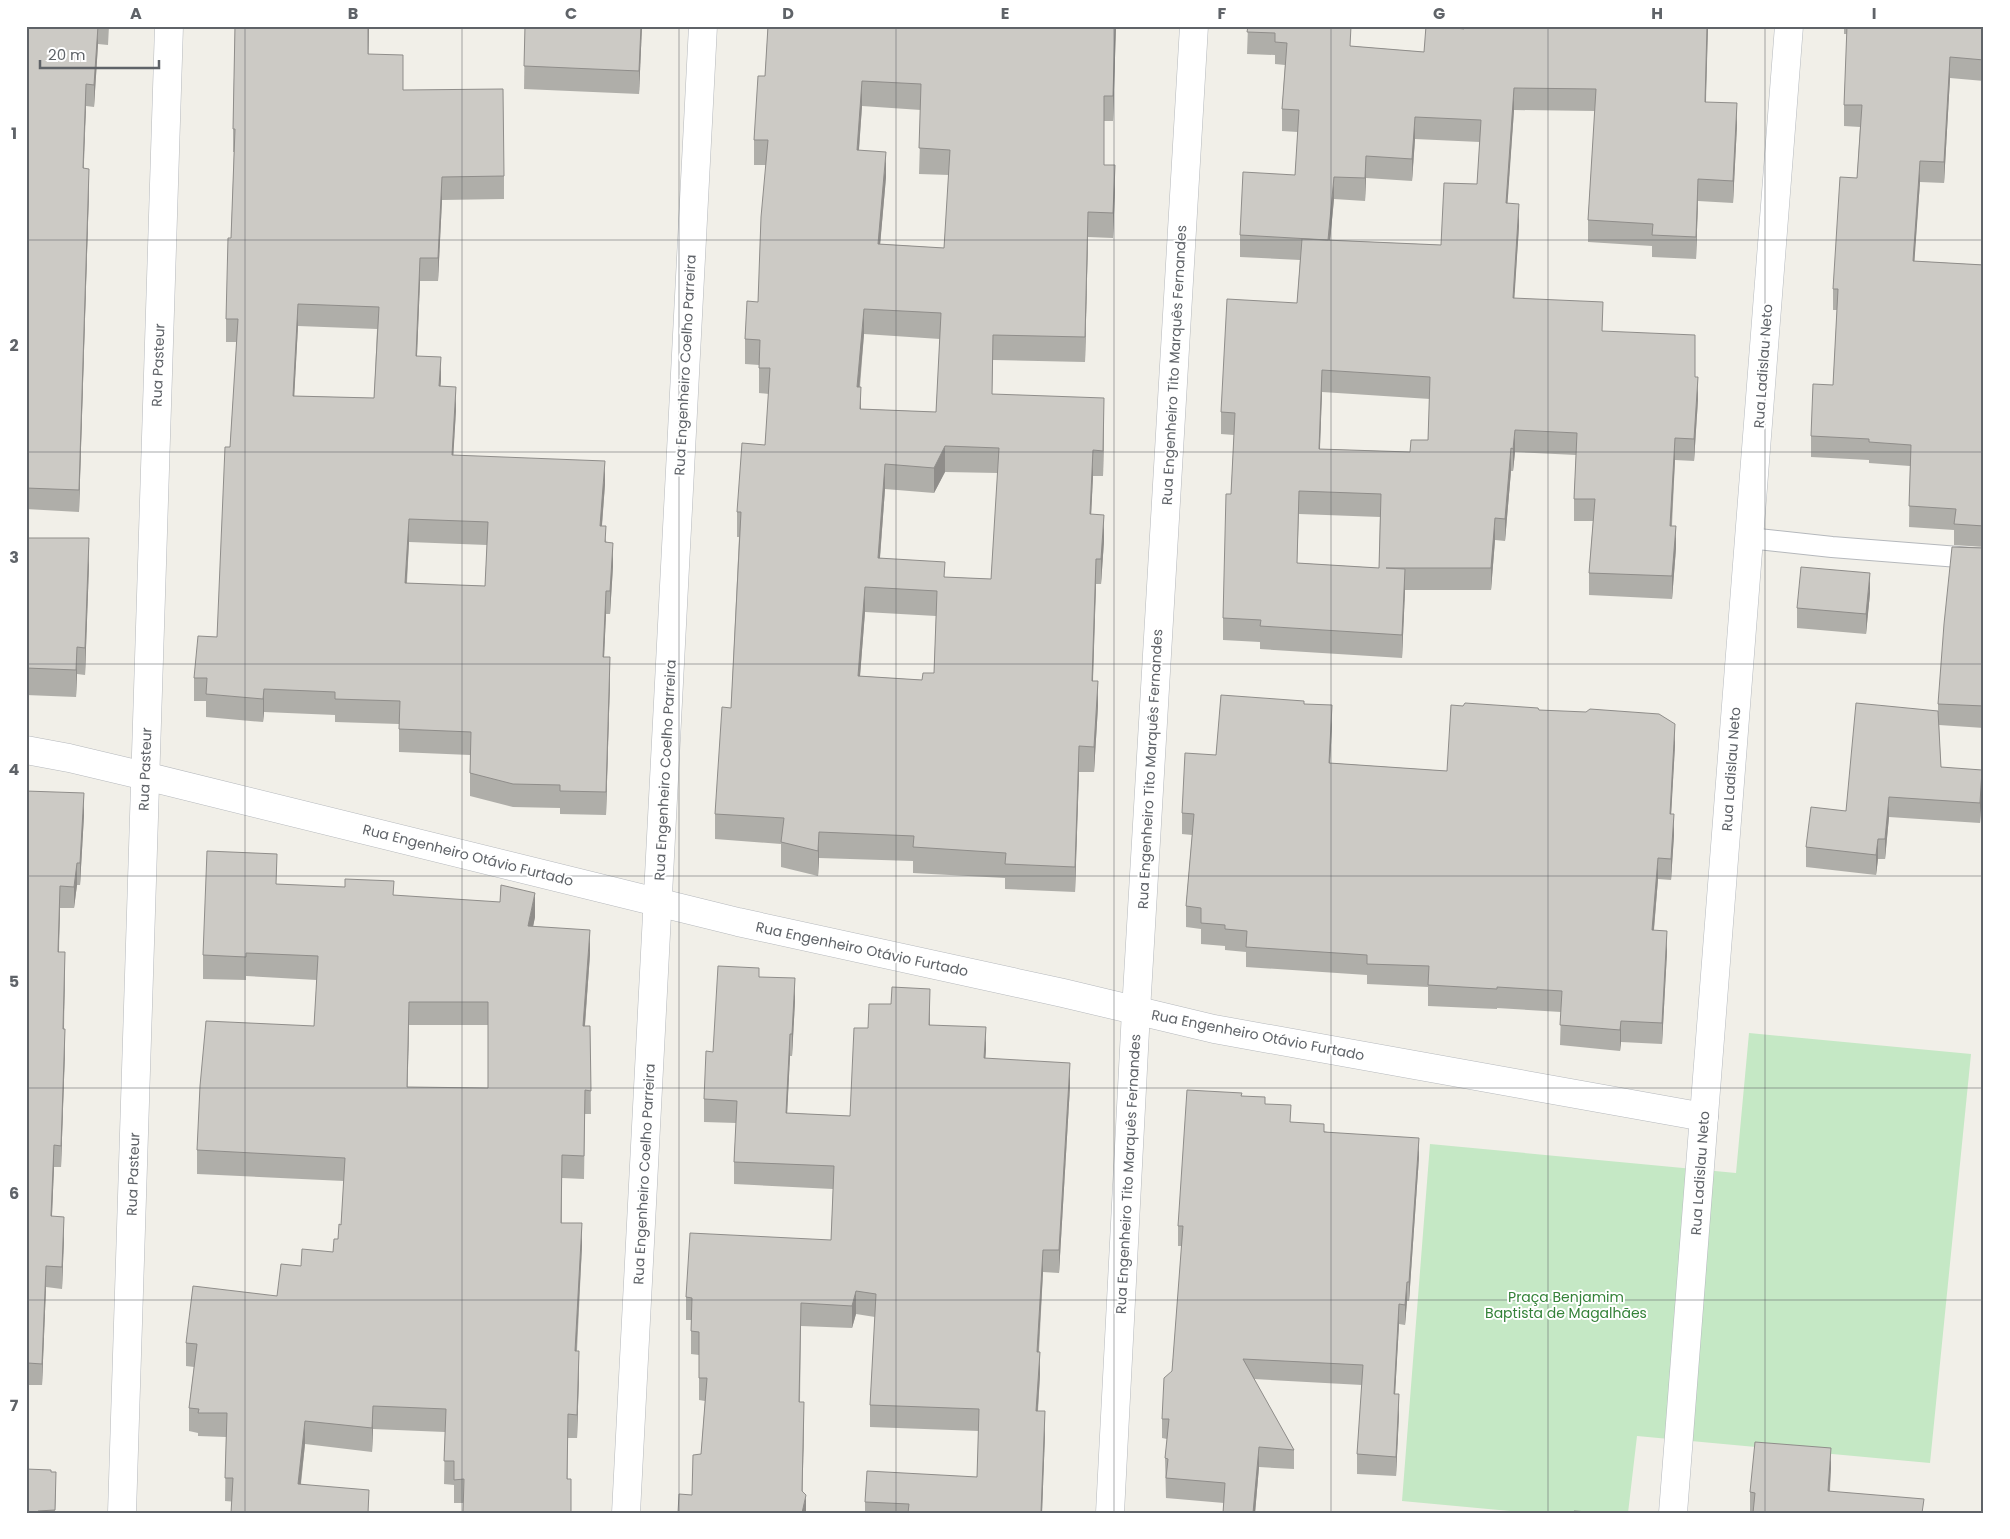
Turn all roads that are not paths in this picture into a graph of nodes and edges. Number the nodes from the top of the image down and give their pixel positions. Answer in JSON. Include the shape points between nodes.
{"nodes":[{"id":1,"x":169,"y":26,"type":"edge"},
{"id":2,"x":703,"y":26,"type":"edge"},
{"id":3,"x":1194,"y":26,"type":"edge"},
{"id":4,"x":1789,"y":26,"type":"edge"},
{"id":5,"x":1749,"y":538,"type":"junction"},
{"id":6,"x":1984,"y":560,"type":"edge"},
{"id":7,"x":26,"y":750,"type":"edge"},
{"id":8,"x":145,"y":776,"type":"junction"},
{"id":9,"x":658,"y":902,"type":"junction"},
{"id":10,"x":1136,"y":1011,"type":"junction"},
{"id":11,"x":1704,"y":1117,"type":"junction"},
{"id":12,"x":122,"y":1513,"type":"edge"},
{"id":13,"x":626,"y":1513,"type":"edge"},
{"id":14,"x":1110,"y":1513,"type":"edge"},
{"id":15,"x":1673,"y":1513,"type":"edge"}],
"edges":[{"from":1,"to":8,"type":"street","name":"Rua Pasteur"},
{"from":2,"to":9,"type":"street","name":"Rua Engenheiro Coelho Parreira"},
{"from":3,"to":10,"type":"street","name":"Rua Engenheiro Tito Marquês Fernandes"},
{"from":4,"to":5,"type":"street","name":"Rua Ladislau Neto"},
{"from":5,"to":6,"type":"lane"},
{"from":5,"to":11,"type":"street","name":"Rua Ladislau Neto"},
{"from":7,"to":8,"type":"street","name":"Rua Engenheiro Otávio Furtado"},
{"from":8,"to":9,"type":"street","name":"Rua Engenheiro Otávio Furtado"},
{"from":8,"to":12,"type":"street","name":"Rua Pasteur"},
{"from":9,"to":10,"type":"street","name":"Rua Engenheiro Otávio Furtado"},
{"from":9,"to":13,"type":"street","name":"Rua Engenheiro Coelho Parreira"},
{"from":10,"to":11,"type":"street","name":"Rua Engenheiro Otávio Furtado","via":[[1214,1029]]},
{"from":10,"to":14,"type":"street","name":"Rua Engenheiro Tito Marquês Fernandes"},
{"from":11,"to":15,"type":"street","name":"Rua Ladislau Neto"}]}
